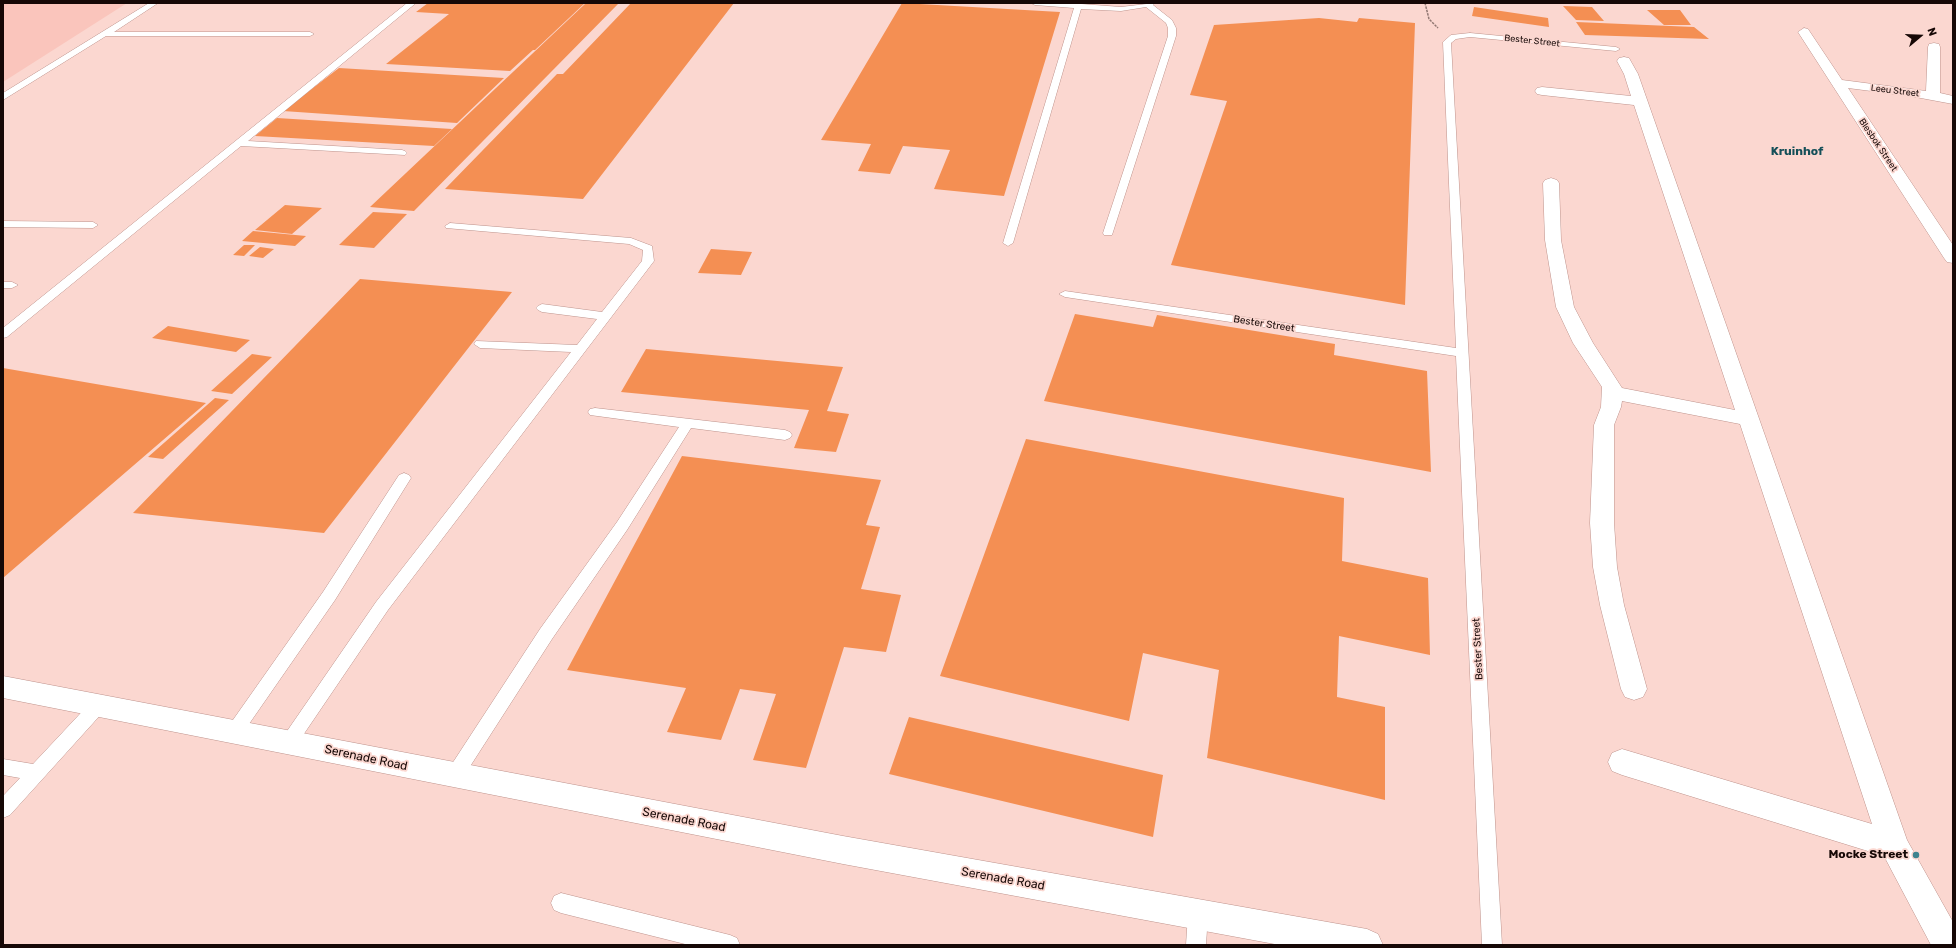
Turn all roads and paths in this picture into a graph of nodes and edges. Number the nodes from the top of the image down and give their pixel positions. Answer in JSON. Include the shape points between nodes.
{"nodes":[{"id":1,"x":154,"y":3,"type":"edge"},
{"id":2,"x":412,"y":3,"type":"edge"},
{"id":3,"x":1035,"y":3,"type":"edge"},
{"id":4,"x":1425,"y":3,"type":"edge"},
{"id":5,"x":1150,"y":4,"type":"edge"},
{"id":6,"x":1078,"y":6,"type":"junction"},
{"id":7,"x":1804,"y":32,"type":"dead end"},
{"id":8,"x":104,"y":34,"type":"junction"},
{"id":9,"x":310,"y":34,"type":"dead end"},
{"id":10,"x":1449,"y":39,"type":"junction"},
{"id":11,"x":1934,"y":47,"type":"dead end"},
{"id":12,"x":1620,"y":55,"type":"joint"},
{"id":13,"x":1837,"y":84,"type":"junction"},
{"id":14,"x":1542,"y":91,"type":"dead end"},
{"id":15,"x":1933,"y":96,"type":"junction"},
{"id":16,"x":3,"y":97,"type":"edge"},
{"id":17,"x":1953,"y":100,"type":"edge"},
{"id":18,"x":1640,"y":101,"type":"junction"},
{"id":19,"x":238,"y":143,"type":"junction"},
{"id":20,"x":402,"y":153,"type":"dead end"},
{"id":21,"x":1550,"y":183,"type":"dead end"},
{"id":22,"x":3,"y":224,"type":"edge"},
{"id":23,"x":93,"y":225,"type":"dead end"},
{"id":24,"x":450,"y":226,"type":"dead end"},
{"id":25,"x":1108,"y":233,"type":"dead end"},
{"id":26,"x":1008,"y":243,"type":"dead end"},
{"id":27,"x":1953,"y":258,"type":"edge"},
{"id":28,"x":1065,"y":294,"type":"dead end"},
{"id":29,"x":542,"y":308,"type":"dead end"},
{"id":30,"x":605,"y":316,"type":"junction"},
{"id":31,"x":3,"y":334,"type":"edge"},
{"id":32,"x":480,"y":344,"type":"dead end"},
{"id":33,"x":580,"y":348,"type":"junction"},
{"id":34,"x":1464,"y":353,"type":"junction"},
{"id":35,"x":1613,"y":393,"type":"junction"},
{"id":36,"x":595,"y":412,"type":"dead end"},
{"id":37,"x":1749,"y":419,"type":"junction"},
{"id":38,"x":688,"y":424,"type":"junction"},
{"id":39,"x":785,"y":435,"type":"dead end"},
{"id":40,"x":404,"y":478,"type":"dead end"},
{"id":41,"x":3,"y":687,"type":"edge"},
{"id":42,"x":1634,"y":689,"type":"dead end"},
{"id":43,"x":98,"y":706,"type":"junction"},
{"id":44,"x":234,"y":732,"type":"junction"},
{"id":45,"x":289,"y":742,"type":"junction"},
{"id":46,"x":1622,"y":762,"type":"dead end"},
{"id":47,"x":3,"y":767,"type":"edge"},
{"id":48,"x":36,"y":773,"type":"junction"},
{"id":49,"x":454,"y":776,"type":"junction"},
{"id":50,"x":3,"y":809,"type":"edge"},
{"id":51,"x":1894,"y":845,"type":"junction"},
{"id":52,"x":561,"y":903,"type":"dead end"},
{"id":53,"x":1198,"y":914,"type":"junction"},
{"id":54,"x":730,"y":945,"type":"edge"},
{"id":55,"x":1196,"y":945,"type":"edge"},
{"id":56,"x":1367,"y":945,"type":"edge"},
{"id":57,"x":1492,"y":945,"type":"edge"},
{"id":58,"x":1949,"y":945,"type":"edge"}],
"edges":[{"from":1,"to":8,"type":"lane"},
{"from":2,"to":19,"type":"lane"},
{"from":3,"to":6,"type":"lane"},
{"from":4,"to":10,"type":"path","via":[[1429,19]]},
{"from":5,"to":6,"type":"lane","via":[[1121,9]]},
{"from":5,"to":25,"type":"lane","via":[[1169,22],[1172,36]]},
{"from":6,"to":26,"type":"lane"},
{"from":7,"to":13,"type":"street","name":"Blesbok Street"},
{"from":8,"to":9,"type":"lane"},
{"from":8,"to":16,"type":"lane"},
{"from":10,"to":12,"type":"lane","name":"Bester Street","via":[[1470,34]]},
{"from":10,"to":34,"type":"lane","name":"Bester Street"},
{"from":11,"to":15,"type":"street"},
{"from":12,"to":18,"type":"street","via":[[1631,74]]},
{"from":13,"to":15,"type":"street","name":"Leeu Street"},
{"from":13,"to":27,"type":"street","name":"Blesbok Street"},
{"from":14,"to":18,"type":"street"},
{"from":15,"to":17,"type":"street","name":"Leeu Street"},
{"from":18,"to":37,"type":"street"},
{"from":19,"to":20,"type":"lane"},
{"from":19,"to":31,"type":"lane"},
{"from":21,"to":35,"type":"street","via":[[1553,240],[1565,307],[1583,343],[1612,387]]},
{"from":22,"to":23,"type":"lane"},
{"from":24,"to":30,"type":"lane","via":[[632,241],[648,248],[648,261]]},
{"from":28,"to":34,"type":"lane","name":"Bester Street"},
{"from":29,"to":30,"type":"lane"},
{"from":30,"to":33,"type":"lane"},
{"from":32,"to":33,"type":"lane"},
{"from":33,"to":45,"type":"lane","via":[[382,606]]},
{"from":34,"to":57,"type":"lane","name":"Bester Street"},
{"from":35,"to":37,"type":"street"},
{"from":35,"to":42,"type":"street","via":[[1604,425],[1602,523],[1605,567],[1612,606]]},
{"from":36,"to":38,"type":"lane"},
{"from":37,"to":51,"type":"street"},
{"from":38,"to":39,"type":"lane"},
{"from":38,"to":49,"type":"lane","via":[[622,526],[515,680]]},
{"from":40,"to":44,"type":"lane","via":[[329,596]]},
{"from":41,"to":43,"type":"street","name":"Serenade Road"},
{"from":43,"to":44,"type":"street","name":"Serenade Road"},
{"from":43,"to":48,"type":"lane"},
{"from":44,"to":45,"type":"street","name":"Serenade Road"},
{"from":45,"to":49,"type":"street","name":"Serenade Road"},
{"from":46,"to":51,"type":"street"},
{"from":47,"to":48,"type":"lane"},
{"from":48,"to":50,"type":"lane"},
{"from":49,"to":53,"type":"street","name":"Serenade Road"},
{"from":51,"to":58,"type":"street"},
{"from":52,"to":54,"type":"lane"},
{"from":53,"to":55,"type":"lane"},
{"from":53,"to":56,"type":"street","name":"Serenade Road"}]}
